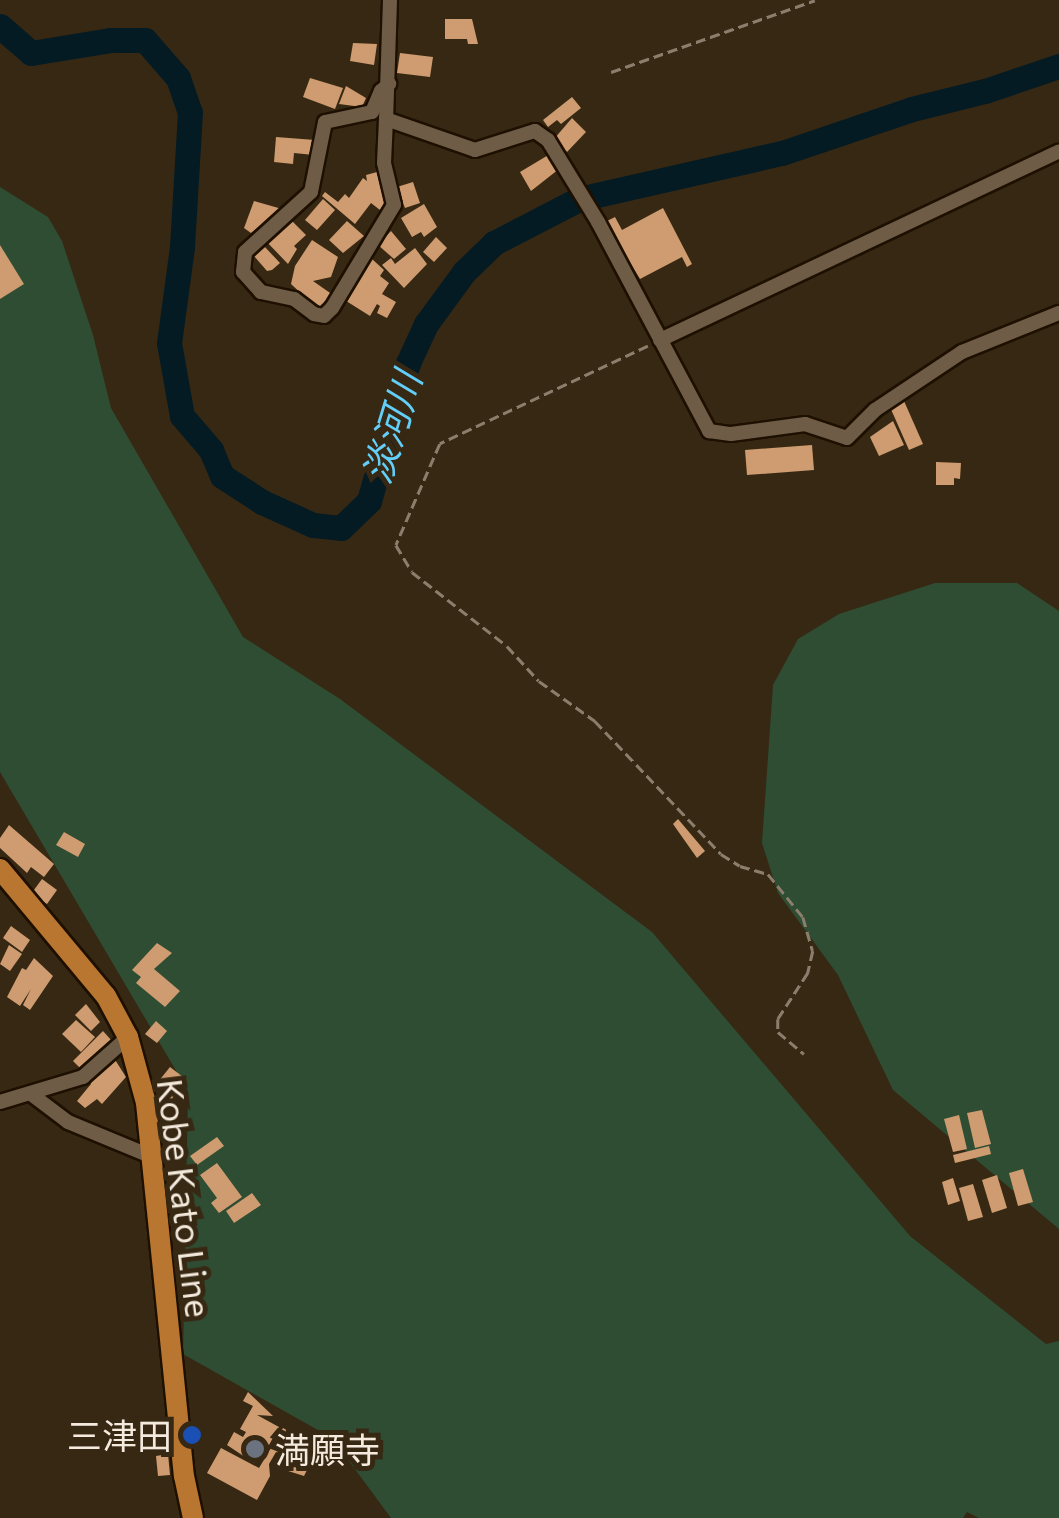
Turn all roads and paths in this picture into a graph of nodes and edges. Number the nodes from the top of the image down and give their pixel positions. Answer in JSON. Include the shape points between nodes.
{"nodes":[{"id":1,"x":390,"y":0,"type":"edge"},
{"id":2,"x":815,"y":0,"type":"edge"},
{"id":3,"x":611,"y":72,"type":"dead end"},
{"id":4,"x":389,"y":84,"type":"junction"},
{"id":5,"x":386,"y":119,"type":"junction"},
{"id":6,"x":1059,"y":151,"type":"edge"},
{"id":7,"x":1059,"y":312,"type":"edge"},
{"id":8,"x":660,"y":340,"type":"junction"},
{"id":9,"x":0,"y":869,"type":"edge"},
{"id":10,"x":128,"y":1037,"type":"junction"},
{"id":11,"x":804,"y":1054,"type":"dead end"},
{"id":12,"x":31,"y":1094,"type":"junction"},
{"id":13,"x":0,"y":1102,"type":"edge"},
{"id":14,"x":150,"y":1156,"type":"junction"},
{"id":15,"x":193,"y":1518,"type":"edge"}],
"edges":[{"from":1,"to":4,"type":"street"},
{"from":2,"to":3,"type":"path"},
{"from":4,"to":5,"type":"street"},
{"from":4,"to":5,"type":"street","via":[[372,112],[326,122],[311,192],[245,252],[243,272],[262,292],[294,299],[314,314],[324,316],[332,308],[394,205],[384,163]]},
{"from":5,"to":8,"type":"street","via":[[475,150],[535,130],[548,140]]},
{"from":6,"to":8,"type":"street"},
{"from":7,"to":8,"type":"street","via":[[962,352],[875,410],[846,438],[805,424],[709,431]]},
{"from":8,"to":11,"type":"path","via":[[440,444],[396,545],[412,572],[595,722],[721,854],[768,874],[792,903],[813,951],[808,973],[778,1019],[778,1032]]},
{"from":9,"to":10,"type":"main road","name":"Kobe Kato Line","via":[[106,996]]},
{"from":10,"to":12,"type":"street","via":[[83,1077]]},
{"from":10,"to":14,"type":"main road","name":"Kobe Kato Line","via":[[146,1104]]},
{"from":12,"to":13,"type":"street"},
{"from":12,"to":14,"type":"street","via":[[68,1122]]},
{"from":14,"to":15,"type":"main road","name":"Kobe Kato Line"}]}
